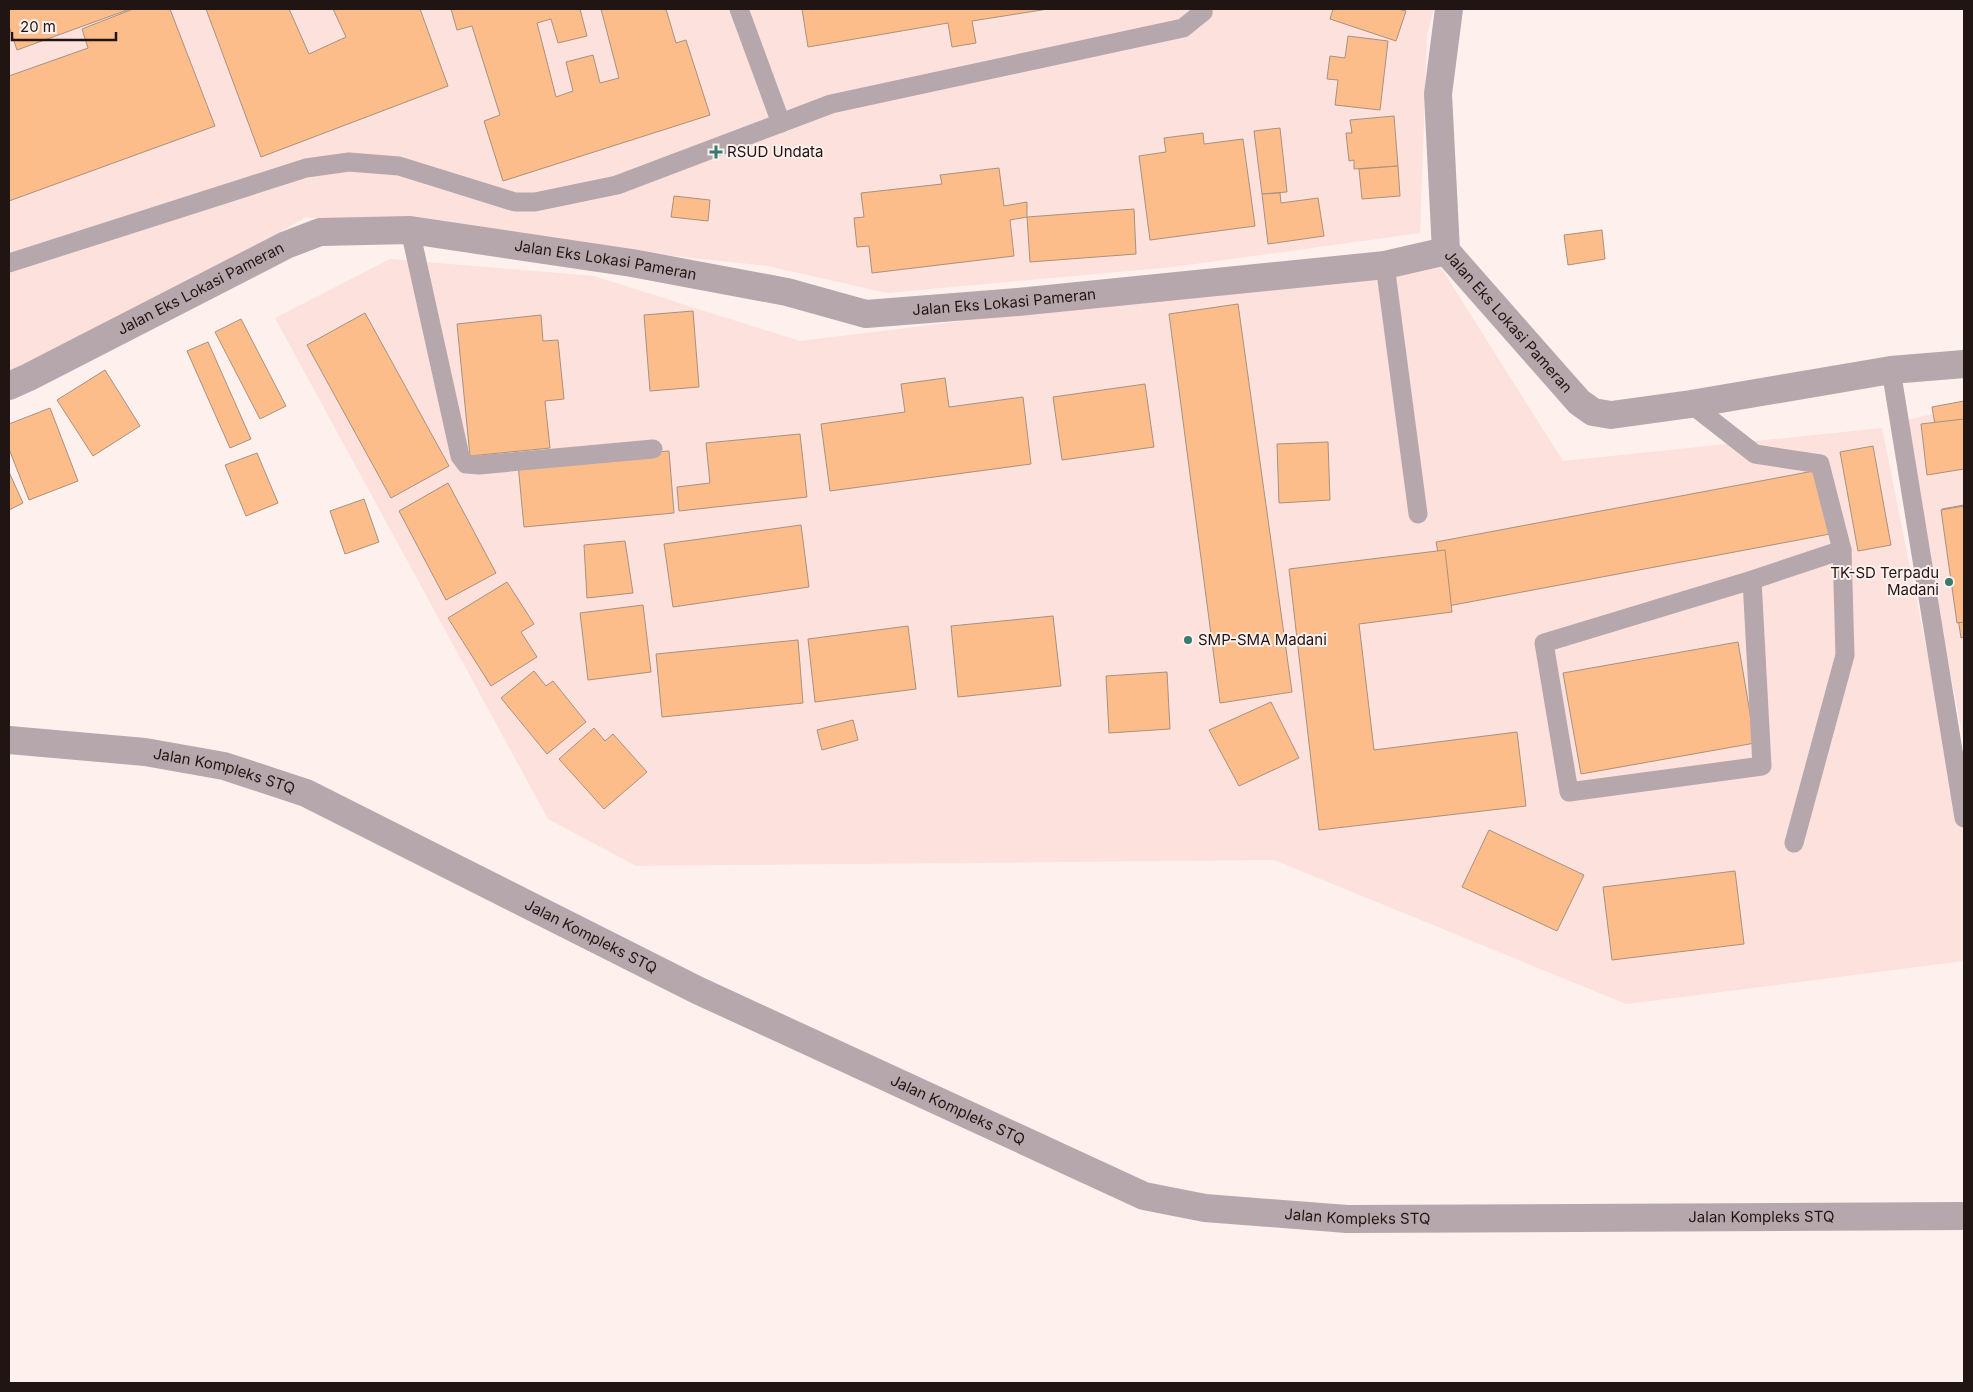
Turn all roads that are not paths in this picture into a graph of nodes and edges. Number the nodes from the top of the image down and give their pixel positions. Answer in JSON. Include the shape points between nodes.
{"nodes":[{"id":1,"x":739,"y":9,"type":"edge"},
{"id":2,"x":1202,"y":9,"type":"edge"},
{"id":3,"x":1450,"y":9,"type":"edge"},
{"id":4,"x":781,"y":123,"type":"junction"},
{"id":5,"x":410,"y":230,"type":"junction"},
{"id":6,"x":1446,"y":250,"type":"junction"},
{"id":7,"x":9,"y":263,"type":"edge"},
{"id":8,"x":1386,"y":265,"type":"junction"},
{"id":9,"x":1964,"y":364,"type":"edge"},
{"id":10,"x":1890,"y":370,"type":"junction"},
{"id":11,"x":9,"y":386,"type":"edge"},
{"id":12,"x":1691,"y":404,"type":"junction"},
{"id":13,"x":653,"y":449,"type":"dead end"},
{"id":14,"x":1418,"y":514,"type":"dead end"},
{"id":15,"x":1842,"y":550,"type":"junction"},
{"id":16,"x":1752,"y":580,"type":"junction"},
{"id":17,"x":9,"y":740,"type":"edge"},
{"id":18,"x":1964,"y":818,"type":"edge"},
{"id":19,"x":1794,"y":843,"type":"dead end"},
{"id":20,"x":1964,"y":1216,"type":"edge"}],
"edges":[{"from":1,"to":4,"type":"lane"},
{"from":2,"to":4,"type":"lane","via":[[1203,12],[1184,28],[831,104]]},
{"from":3,"to":6,"type":"street","via":[[1438,94]]},
{"from":4,"to":7,"type":"lane","via":[[616,185],[535,202],[515,202],[399,166],[349,162],[306,168]]},
{"from":5,"to":8,"type":"street","name":"Jalan Eks Lokasi Pameran","via":[[642,265],[787,292],[866,314]]},
{"from":5,"to":11,"type":"street","name":"Jalan Eks Lokasi Pameran","via":[[320,232],[286,245]]},
{"from":5,"to":13,"type":"lane","via":[[460,456],[466,464]]},
{"from":6,"to":8,"type":"street","name":"Jalan Eks Lokasi Pameran"},
{"from":6,"to":12,"type":"street","name":"Jalan Eks Lokasi Pameran","via":[[1579,402],[1593,412],[1611,415]]},
{"from":8,"to":14,"type":"lane"},
{"from":9,"to":10,"type":"street","name":"Jalan Eks Lokasi Pameran"},
{"from":10,"to":12,"type":"street","name":"Jalan Eks Lokasi Pameran"},
{"from":10,"to":18,"type":"lane"},
{"from":12,"to":15,"type":"lane","via":[[1755,454],[1820,464]]},
{"from":15,"to":16,"type":"lane"},
{"from":15,"to":19,"type":"lane","via":[[1845,655]]},
{"from":16,"to":16,"type":"lane","via":[[1544,643],[1569,792],[1762,766]]},
{"from":17,"to":20,"type":"street","name":"Jalan Kompleks STQ","via":[[145,752],[224,766],[306,793],[697,990],[1144,1196],[1205,1208],[1348,1219]]}]}
